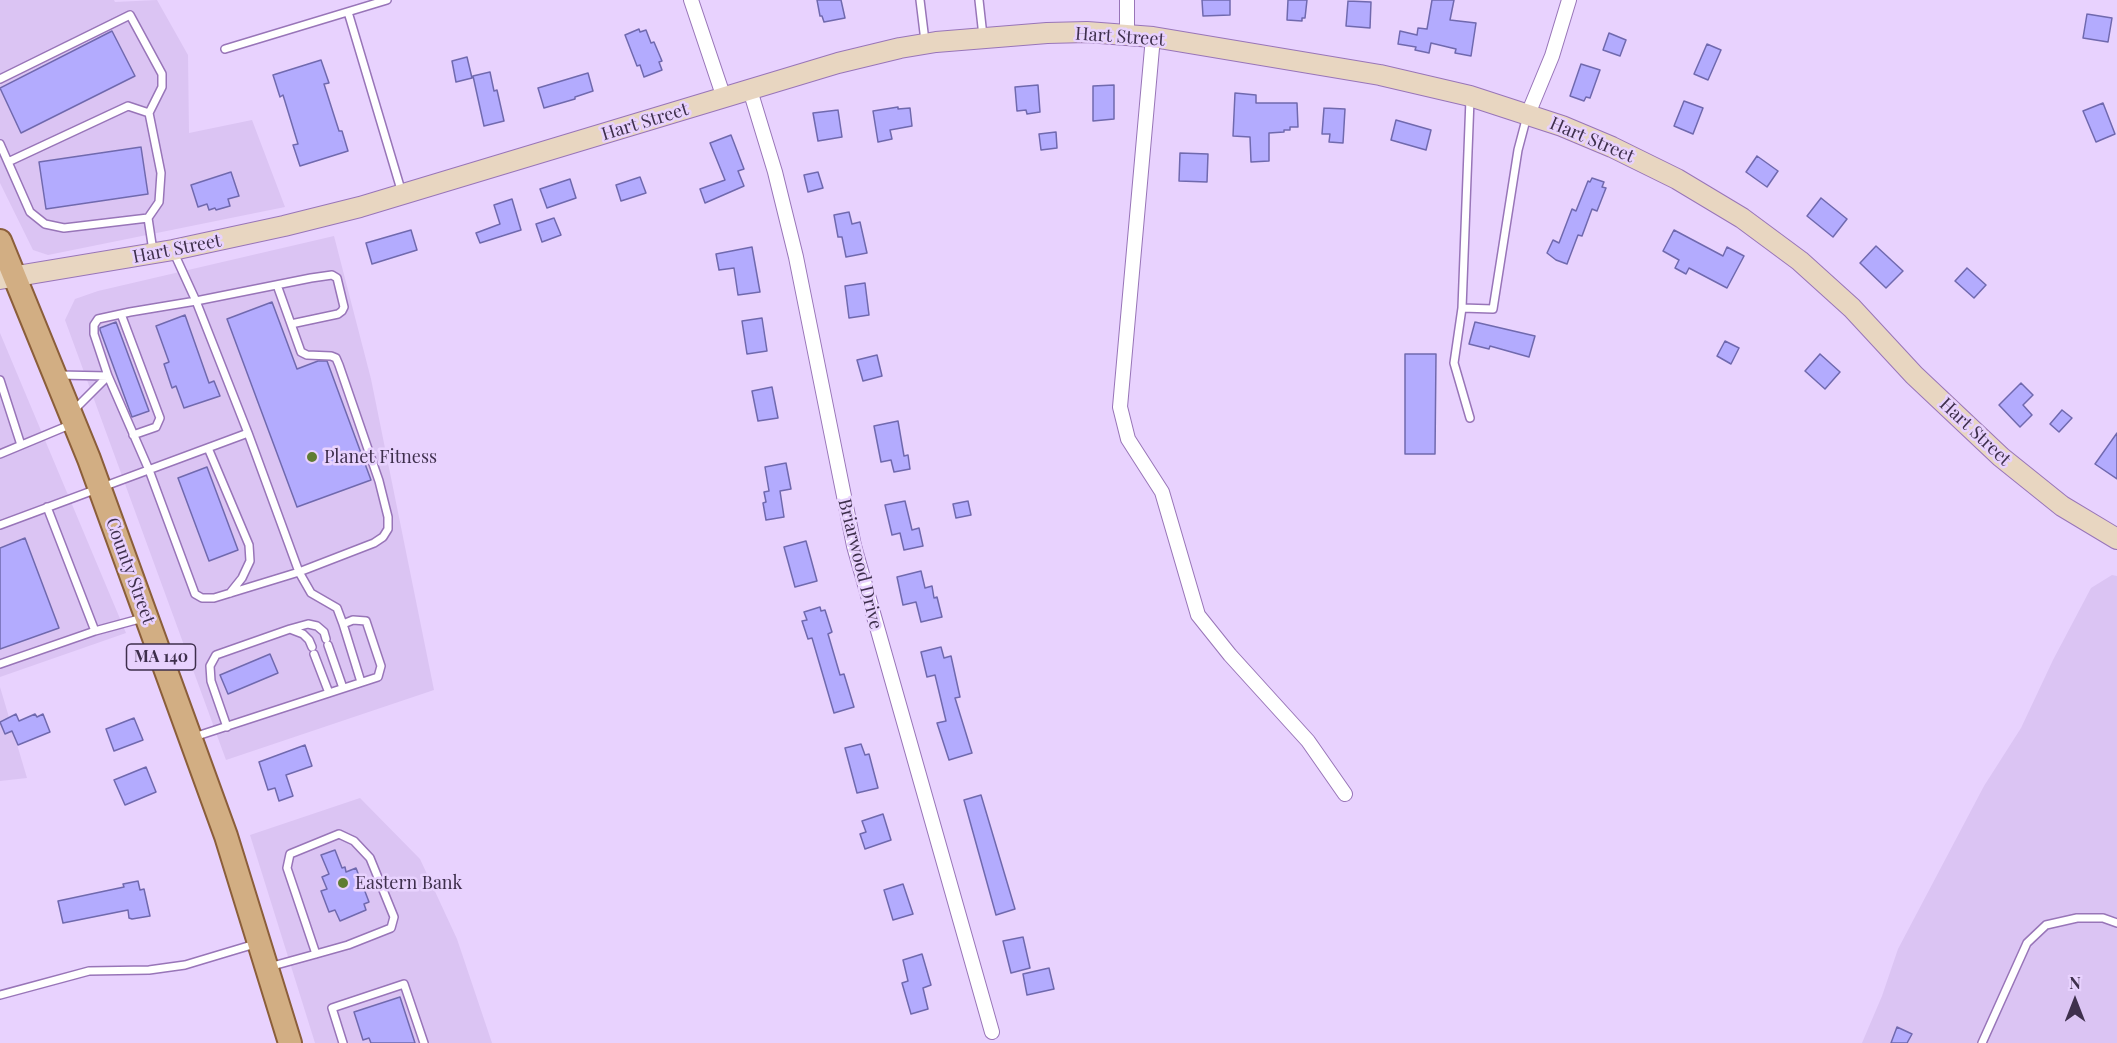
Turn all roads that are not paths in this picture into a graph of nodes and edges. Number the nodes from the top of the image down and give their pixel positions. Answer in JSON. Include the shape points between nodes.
{"nodes":[{"id":1,"x":387,"y":0,"type":"edge"},
{"id":2,"x":692,"y":0,"type":"edge"},
{"id":3,"x":920,"y":0,"type":"edge"},
{"id":4,"x":979,"y":0,"type":"edge"},
{"id":5,"x":1127,"y":0,"type":"edge"},
{"id":6,"x":1569,"y":0,"type":"edge"},
{"id":7,"x":348,"y":12,"type":"junction"},
{"id":8,"x":1127,"y":34,"type":"junction"},
{"id":9,"x":1153,"y":37,"type":"junction"},
{"id":10,"x":984,"y":38,"type":"junction"},
{"id":11,"x":925,"y":44,"type":"junction"},
{"id":12,"x":225,"y":49,"type":"dead end"},
{"id":13,"x":0,"y":79,"type":"edge"},
{"id":14,"x":750,"y":90,"type":"junction"},
{"id":15,"x":1470,"y":96,"type":"junction"},
{"id":16,"x":724,"y":98,"type":"junction"},
{"id":17,"x":149,"y":113,"type":"junction"},
{"id":18,"x":1528,"y":114,"type":"junction"},
{"id":19,"x":0,"y":144,"type":"edge"},
{"id":20,"x":8,"y":162,"type":"junction"},
{"id":21,"x":403,"y":195,"type":"junction"},
{"id":22,"x":148,"y":218,"type":"junction"},
{"id":23,"x":0,"y":241,"type":"edge"},
{"id":24,"x":173,"y":250,"type":"junction"},
{"id":25,"x":154,"y":254,"type":"junction"},
{"id":26,"x":8,"y":278,"type":"edge"},
{"id":27,"x":277,"y":285,"type":"junction"},
{"id":28,"x":196,"y":301,"type":"junction"},
{"id":29,"x":1462,"y":308,"type":"junction"},
{"id":30,"x":121,"y":314,"type":"junction"},
{"id":31,"x":291,"y":324,"type":"junction"},
{"id":32,"x":55,"y":375,"type":"junction"},
{"id":33,"x":108,"y":376,"type":"junction"},
{"id":34,"x":0,"y":380,"type":"edge"},
{"id":35,"x":73,"y":418,"type":"junction"},
{"id":36,"x":1470,"y":418,"type":"dead end"},
{"id":37,"x":248,"y":433,"type":"junction"},
{"id":38,"x":133,"y":435,"type":"junction"},
{"id":39,"x":21,"y":445,"type":"junction"},
{"id":40,"x":208,"y":448,"type":"junction"},
{"id":41,"x":0,"y":454,"type":"edge"},
{"id":42,"x":149,"y":470,"type":"junction"},
{"id":43,"x":100,"y":488,"type":"junction"},
{"id":44,"x":47,"y":507,"type":"junction"},
{"id":45,"x":0,"y":525,"type":"edge"},
{"id":46,"x":2117,"y":539,"type":"edge"},
{"id":47,"x":299,"y":572,"type":"junction"},
{"id":48,"x":230,"y":592,"type":"junction"},
{"id":49,"x":147,"y":617,"type":"junction"},
{"id":50,"x":343,"y":624,"type":"junction"},
{"id":51,"x":290,"y":629,"type":"junction"},
{"id":52,"x":95,"y":631,"type":"junction"},
{"id":53,"x":0,"y":664,"type":"edge"},
{"id":54,"x":361,"y":682,"type":"junction"},
{"id":55,"x":343,"y":688,"type":"junction"},
{"id":56,"x":329,"y":693,"type":"junction"},
{"id":57,"x":227,"y":727,"type":"junction"},
{"id":58,"x":190,"y":739,"type":"junction"},
{"id":59,"x":1345,"y":794,"type":"dead end"},
{"id":60,"x":2117,"y":922,"type":"edge"},
{"id":61,"x":259,"y":943,"type":"junction"},
{"id":62,"x":316,"y":954,"type":"junction"},
{"id":63,"x":267,"y":968,"type":"junction"},
{"id":64,"x":0,"y":995,"type":"edge"},
{"id":65,"x":992,"y":1032,"type":"dead end"},
{"id":66,"x":290,"y":1043,"type":"edge"},
{"id":67,"x":343,"y":1043,"type":"edge"},
{"id":68,"x":424,"y":1043,"type":"edge"},
{"id":69,"x":1982,"y":1043,"type":"edge"}],
"edges":[{"from":1,"to":7,"type":"lane"},
{"from":2,"to":16,"type":"street"},
{"from":3,"to":11,"type":"lane"},
{"from":4,"to":10,"type":"lane"},
{"from":5,"to":8,"type":"street"},
{"from":6,"to":18,"type":"street"},
{"from":7,"to":12,"type":"lane"},
{"from":7,"to":21,"type":"lane"},
{"from":8,"to":9,"type":"street","name":"Hart Street"},
{"from":8,"to":10,"type":"street","name":"Hart Street"},
{"from":9,"to":15,"type":"street","name":"Hart Street","via":[[1380,75]]},
{"from":9,"to":59,"type":"street","via":[[1122,418],[1128,439],[1162,492],[1198,615],[1308,741]]},
{"from":10,"to":11,"type":"street","name":"Hart Street"},
{"from":11,"to":14,"type":"street","name":"Hart Street","via":[[869,55]]},
{"from":13,"to":17,"type":"lane","via":[[130,15],[162,74],[162,87]]},
{"from":14,"to":16,"type":"street","name":"Hart Street"},
{"from":14,"to":65,"type":"street","name":"Briarwood Drive","via":[[789,227],[854,546]]},
{"from":15,"to":18,"type":"street","name":"Hart Street"},
{"from":15,"to":29,"type":"lane"},
{"from":16,"to":21,"type":"street","name":"Hart Street"},
{"from":17,"to":20,"type":"lane","via":[[128,106]]},
{"from":17,"to":22,"type":"lane","via":[[161,173],[159,202]]},
{"from":18,"to":29,"type":"lane","via":[[1518,150],[1493,309]]},
{"from":18,"to":46,"type":"street","name":"Hart Street","via":[[1645,162],[1710,197],[1773,239],[1852,308],[1929,390],[2008,463],[2062,506]]},
{"from":19,"to":20,"type":"lane"},
{"from":20,"to":22,"type":"lane","via":[[30,212],[45,224],[64,228]]},
{"from":21,"to":24,"type":"street","name":"Hart Street"},
{"from":22,"to":25,"type":"lane"},
{"from":23,"to":26,"type":"main road","name":"County Street","number":"MA 140"},
{"from":24,"to":25,"type":"street","name":"Hart Street"},
{"from":24,"to":28,"type":"lane"},
{"from":25,"to":26,"type":"street","name":"Hart Street"},
{"from":26,"to":32,"type":"main road","name":"County Street","number":"MA 140"},
{"from":27,"to":28,"type":"lane"},
{"from":27,"to":31,"type":"lane"},
{"from":27,"to":31,"type":"lane","via":[[322,276],[337,278],[342,311]]},
{"from":28,"to":30,"type":"lane"},
{"from":28,"to":37,"type":"lane"},
{"from":29,"to":36,"type":"lane","via":[[1454,363]]},
{"from":30,"to":33,"type":"lane","via":[[98,320],[94,325]]},
{"from":30,"to":38,"type":"lane","via":[[160,418],[156,427]]},
{"from":31,"to":47,"type":"lane","via":[[302,352],[336,358],[380,481],[388,517],[388,529],[374,543]]},
{"from":32,"to":33,"type":"lane"},
{"from":32,"to":35,"type":"main road","name":"County Street","number":"MA 140"},
{"from":33,"to":35,"type":"lane"},
{"from":33,"to":38,"type":"lane"},
{"from":34,"to":39,"type":"lane"},
{"from":35,"to":39,"type":"lane"},
{"from":35,"to":43,"type":"main road","name":"County Street","number":"MA 140"},
{"from":37,"to":40,"type":"lane"},
{"from":37,"to":47,"type":"lane"},
{"from":38,"to":42,"type":"lane"},
{"from":39,"to":41,"type":"lane"},
{"from":40,"to":42,"type":"lane"},
{"from":40,"to":48,"type":"lane","via":[[249,545],[249,561]]},
{"from":42,"to":43,"type":"lane"},
{"from":42,"to":48,"type":"lane","via":[[195,594],[214,598]]},
{"from":43,"to":44,"type":"lane"},
{"from":43,"to":49,"type":"main road","name":"County Street","number":"MA 140"},
{"from":44,"to":45,"type":"lane"},
{"from":44,"to":52,"type":"lane"},
{"from":47,"to":48,"type":"lane"},
{"from":47,"to":50,"type":"lane","via":[[311,592],[337,608]]},
{"from":49,"to":52,"type":"lane"},
{"from":49,"to":58,"type":"main road","name":"County Street","number":"MA 140"},
{"from":50,"to":54,"type":"lane"},
{"from":50,"to":54,"type":"lane","via":[[366,621],[381,666],[378,677]]},
{"from":51,"to":55,"type":"lane","via":[[308,624],[324,632]]},
{"from":51,"to":56,"type":"lane","via":[[309,640]]},
{"from":51,"to":57,"type":"lane","via":[[216,655],[210,666],[211,681]]},
{"from":52,"to":53,"type":"lane"},
{"from":54,"to":55,"type":"lane"},
{"from":55,"to":56,"type":"lane"},
{"from":56,"to":57,"type":"lane"},
{"from":57,"to":58,"type":"lane"},
{"from":58,"to":61,"type":"main road","name":"County Street","number":"MA 140","via":[[236,863]]},
{"from":60,"to":69,"type":"lane","via":[[2077,918],[2046,925],[2027,943]]},
{"from":61,"to":63,"type":"main road","name":"County Street","number":"MA 140"},
{"from":61,"to":64,"type":"lane","via":[[185,965],[89,971]]},
{"from":62,"to":62,"type":"lane","via":[[391,928],[394,917],[370,858],[354,841],[339,834],[290,854],[287,868]]},
{"from":62,"to":63,"type":"lane"},
{"from":63,"to":66,"type":"main road","name":"County Street","number":"MA 140"},
{"from":67,"to":68,"type":"lane","via":[[332,1008],[404,984]]}]}
